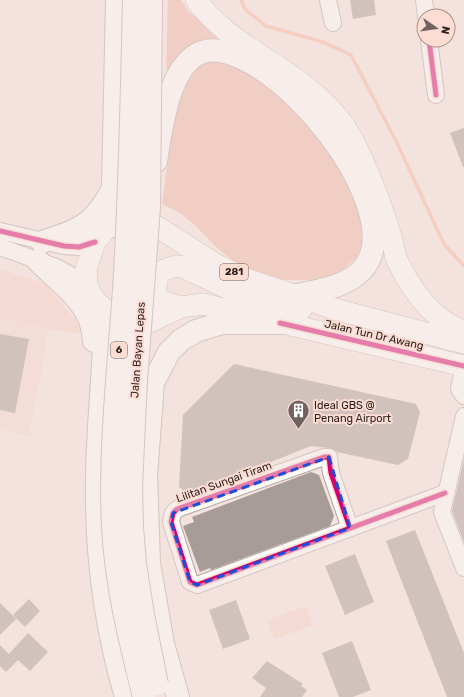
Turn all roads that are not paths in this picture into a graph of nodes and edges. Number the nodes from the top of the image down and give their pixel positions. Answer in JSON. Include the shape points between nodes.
{"nodes":[{"id":1,"x":117,"y":0,"type":"edge"},
{"id":2,"x":134,"y":0,"type":"edge"},
{"id":3,"x":151,"y":0,"type":"edge"},
{"id":4,"x":196,"y":0,"type":"edge"},
{"id":5,"x":328,"y":0,"type":"edge"},
{"id":6,"x":333,"y":23,"type":"dead end"},
{"id":7,"x":430,"y":48,"type":"edge"},
{"id":8,"x":436,"y":95,"type":"dead end"},
{"id":9,"x":113,"y":188,"type":"junction"},
{"id":10,"x":149,"y":207,"type":"junction"},
{"id":11,"x":0,"y":231,"type":"edge"},
{"id":12,"x":100,"y":236,"type":"junction"},
{"id":13,"x":0,"y":247,"type":"edge"},
{"id":14,"x":40,"y":251,"type":"junction"},
{"id":15,"x":87,"y":284,"type":"junction"},
{"id":16,"x":298,"y":295,"type":"junction"},
{"id":17,"x":101,"y":307,"type":"junction"},
{"id":18,"x":181,"y":308,"type":"junction"},
{"id":19,"x":338,"y":310,"type":"junction"},
{"id":20,"x":280,"y":323,"type":"junction"},
{"id":21,"x":464,"y":332,"type":"edge"},
{"id":22,"x":464,"y":343,"type":"edge"},
{"id":23,"x":464,"y":366,"type":"edge"},
{"id":24,"x":464,"y":396,"type":"edge"},
{"id":25,"x":101,"y":398,"type":"junction"},
{"id":26,"x":464,"y":416,"type":"edge"},
{"id":27,"x":445,"y":493,"type":"junction"},
{"id":28,"x":350,"y":528,"type":"junction"},
{"id":29,"x":464,"y":568,"type":"edge"},
{"id":30,"x":154,"y":693,"type":"edge"},
{"id":31,"x":126,"y":697,"type":"edge"},
{"id":32,"x":178,"y":697,"type":"edge"}],
"edges":[{"from":1,"to":9,"type":"highway"},
{"from":2,"to":30,"type":"highway","name":"Jalan Bayan Lepas","number":"6","bridge":true,"via":[[128,208],[112,486],[113,528],[125,619]]},
{"from":3,"to":10,"type":"highway","name":"Jalan Bayan Lepas","number":"6","bridge":true},
{"from":4,"to":21,"type":"main road","via":[[207,16],[245,45],[295,77],[322,100],[345,128],[363,162],[397,259],[410,284],[442,320]]},
{"from":5,"to":6,"type":"street"},
{"from":7,"to":8,"type":"street"},
{"from":9,"to":12,"type":"highway","via":[[112,216]]},
{"from":9,"to":14,"type":"highway","via":[[102,208],[90,222]]},
{"from":10,"to":16,"type":"highway","bridge":true,"via":[[161,130],[179,74],[193,58],[205,52],[224,52],[246,60],[280,83],[327,130],[357,180],[373,220],[373,253],[363,269],[352,279],[337,286]]},
{"from":10,"to":30,"type":"highway","name":"Jalan Bayan Lepas","number":"6","bridge":true,"via":[[136,381],[131,506],[135,564]]},
{"from":11,"to":14,"type":"street"},
{"from":12,"to":14,"type":"street","via":[[80,247],[64,246]]},
{"from":12,"to":15,"type":"main road","via":[[86,270]]},
{"from":12,"to":16,"type":"main road","name":"Jalan Tun Dr Awang","number":"281","via":[[122,220],[142,220],[163,230],[217,265],[250,280]]},
{"from":13,"to":14,"type":"street"},
{"from":14,"to":15,"type":"street","via":[[61,270]]},
{"from":14,"to":25,"type":"highway","via":[[87,313],[92,327]]},
{"from":15,"to":17,"type":"main road","name":"Jalan Tun Dr Awang","via":[[90,294]]},
{"from":16,"to":19,"type":"main road","name":"Jalan Tun Dr Awang","number":"281"},
{"from":17,"to":18,"type":"main road","name":"Jalan Tun Dr Awang","via":[[119,321],[132,324],[152,321]]},
{"from":17,"to":25,"type":"highway","via":[[105,329]]},
{"from":18,"to":19,"type":"main road","via":[[161,301],[155,292],[158,276],[162,271],[172,267],[187,268],[238,293],[312,314],[322,315]]},
{"from":18,"to":20,"type":"main road","name":"Jalan Tun Dr Awang","via":[[203,304]]},
{"from":19,"to":22,"type":"main road","name":"Jalan Tun Dr Awang","number":"281"},
{"from":20,"to":23,"type":"main road","name":"Jalan Tun Dr Awang"},
{"from":20,"to":32,"type":"highway","via":[[222,323],[196,331],[181,340],[169,352],[153,383],[146,476],[149,563],[163,644]]},
{"from":23,"to":24,"type":"street","via":[[459,389]]},
{"from":25,"to":31,"type":"highway","via":[[97,484],[100,549],[112,636]]},
{"from":26,"to":27,"type":"street"},
{"from":27,"to":28,"type":"street","name":"Lilitan Sungai Tiram"},
{"from":27,"to":29,"type":"street","via":[[442,512]]},
{"from":28,"to":28,"type":"street","name":"Lilitan Sungai Tiram","via":[[331,473],[329,458],[324,457],[177,509],[172,513],[171,522],[190,582],[197,585]]}]}
